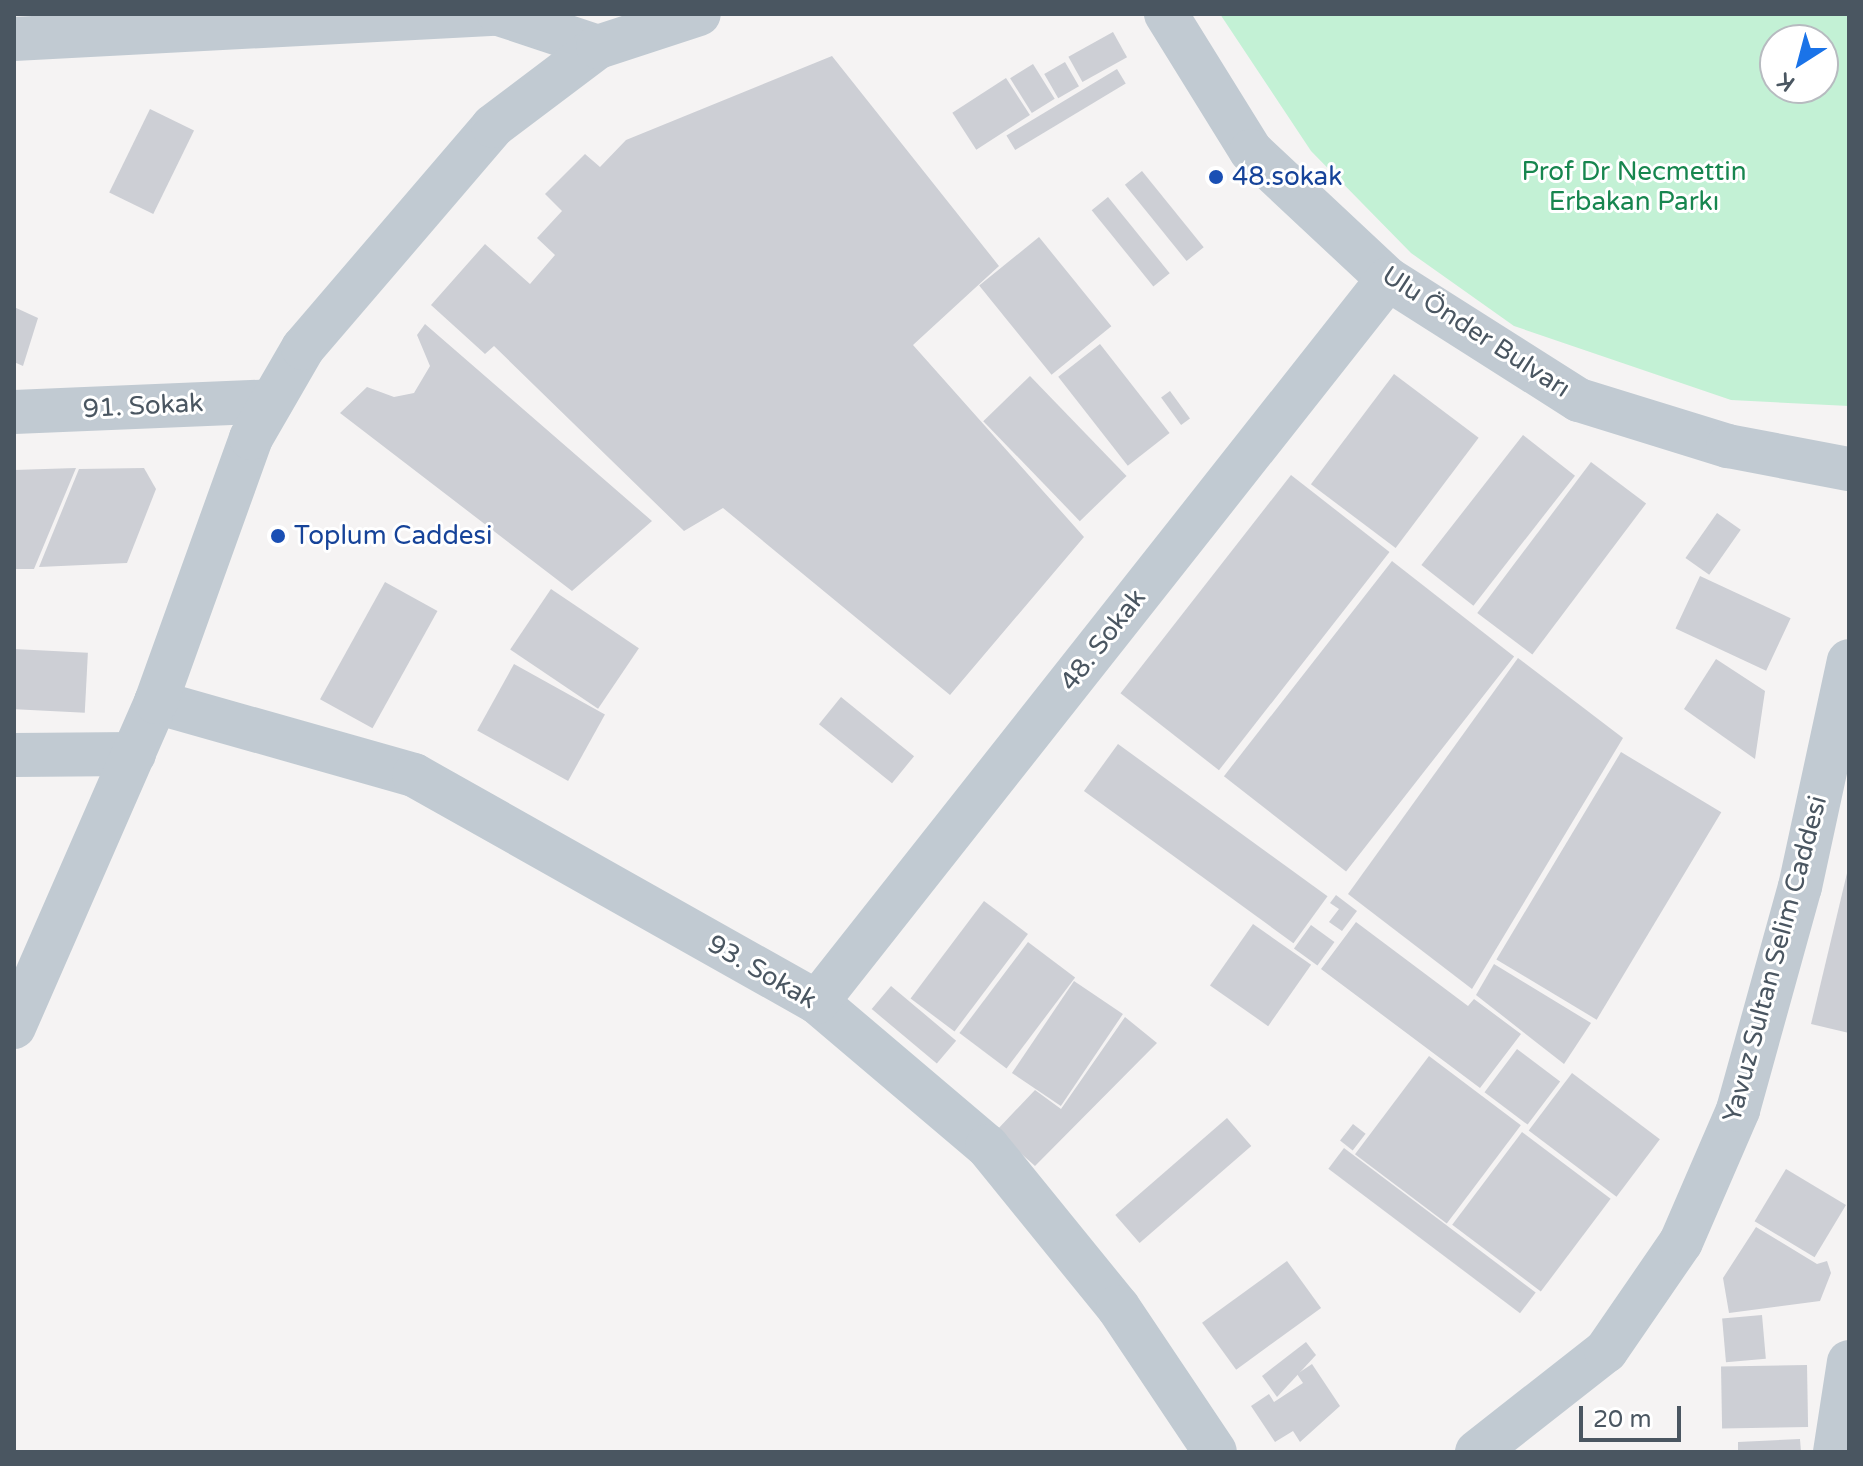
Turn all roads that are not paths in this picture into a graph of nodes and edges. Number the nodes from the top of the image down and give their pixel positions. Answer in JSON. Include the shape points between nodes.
{"nodes":[{"id":1,"x":499,"y":14,"type":"edge"},
{"id":2,"x":699,"y":14,"type":"edge"},
{"id":3,"x":1166,"y":14,"type":"edge"},
{"id":4,"x":14,"y":39,"type":"edge"},
{"id":5,"x":598,"y":47,"type":"junction"},
{"id":6,"x":1388,"y":279,"type":"junction"},
{"id":7,"x":272,"y":401,"type":"junction"},
{"id":8,"x":14,"y":412,"type":"edge"},
{"id":9,"x":1849,"y":469,"type":"edge"},
{"id":10,"x":1849,"y":661,"type":"edge"},
{"id":11,"x":156,"y":702,"type":"junction"},
{"id":12,"x":134,"y":754,"type":"junction"},
{"id":13,"x":14,"y":755,"type":"edge"},
{"id":14,"x":817,"y":1002,"type":"junction"},
{"id":15,"x":14,"y":1027,"type":"edge"},
{"id":16,"x":1849,"y":1362,"type":"edge"},
{"id":17,"x":1215,"y":1452,"type":"edge"},
{"id":18,"x":1477,"y":1452,"type":"edge"},
{"id":19,"x":1835,"y":1452,"type":"edge"}],
"edges":[{"from":1,"to":4,"type":"street"},
{"from":1,"to":5,"type":"street"},
{"from":2,"to":5,"type":"street"},
{"from":3,"to":6,"type":"street","name":"Ulu Önder Bulvarı","via":[[1251,151]]},
{"from":5,"to":7,"type":"street","via":[[493,126],[303,348]]},
{"from":6,"to":9,"type":"street","name":"Ulu Önder Bulvarı","via":[[1579,400],[1728,446]]},
{"from":6,"to":14,"type":"street","name":"48. Sokak"},
{"from":7,"to":8,"type":"street","name":"91. Sokak"},
{"from":7,"to":11,"type":"street","via":[[251,438]]},
{"from":10,"to":18,"type":"street","name":"Yavuz Sultan Selim Caddesi","via":[[1800,887],[1738,1110],[1681,1242],[1606,1351]]},
{"from":11,"to":12,"type":"street"},
{"from":11,"to":14,"type":"street","name":"93. Sokak","via":[[414,775]]},
{"from":12,"to":13,"type":"street"},
{"from":12,"to":15,"type":"street"},
{"from":14,"to":17,"type":"street","name":"93. Sokak","via":[[987,1146],[1118,1307]]},
{"from":16,"to":19,"type":"street"}]}
